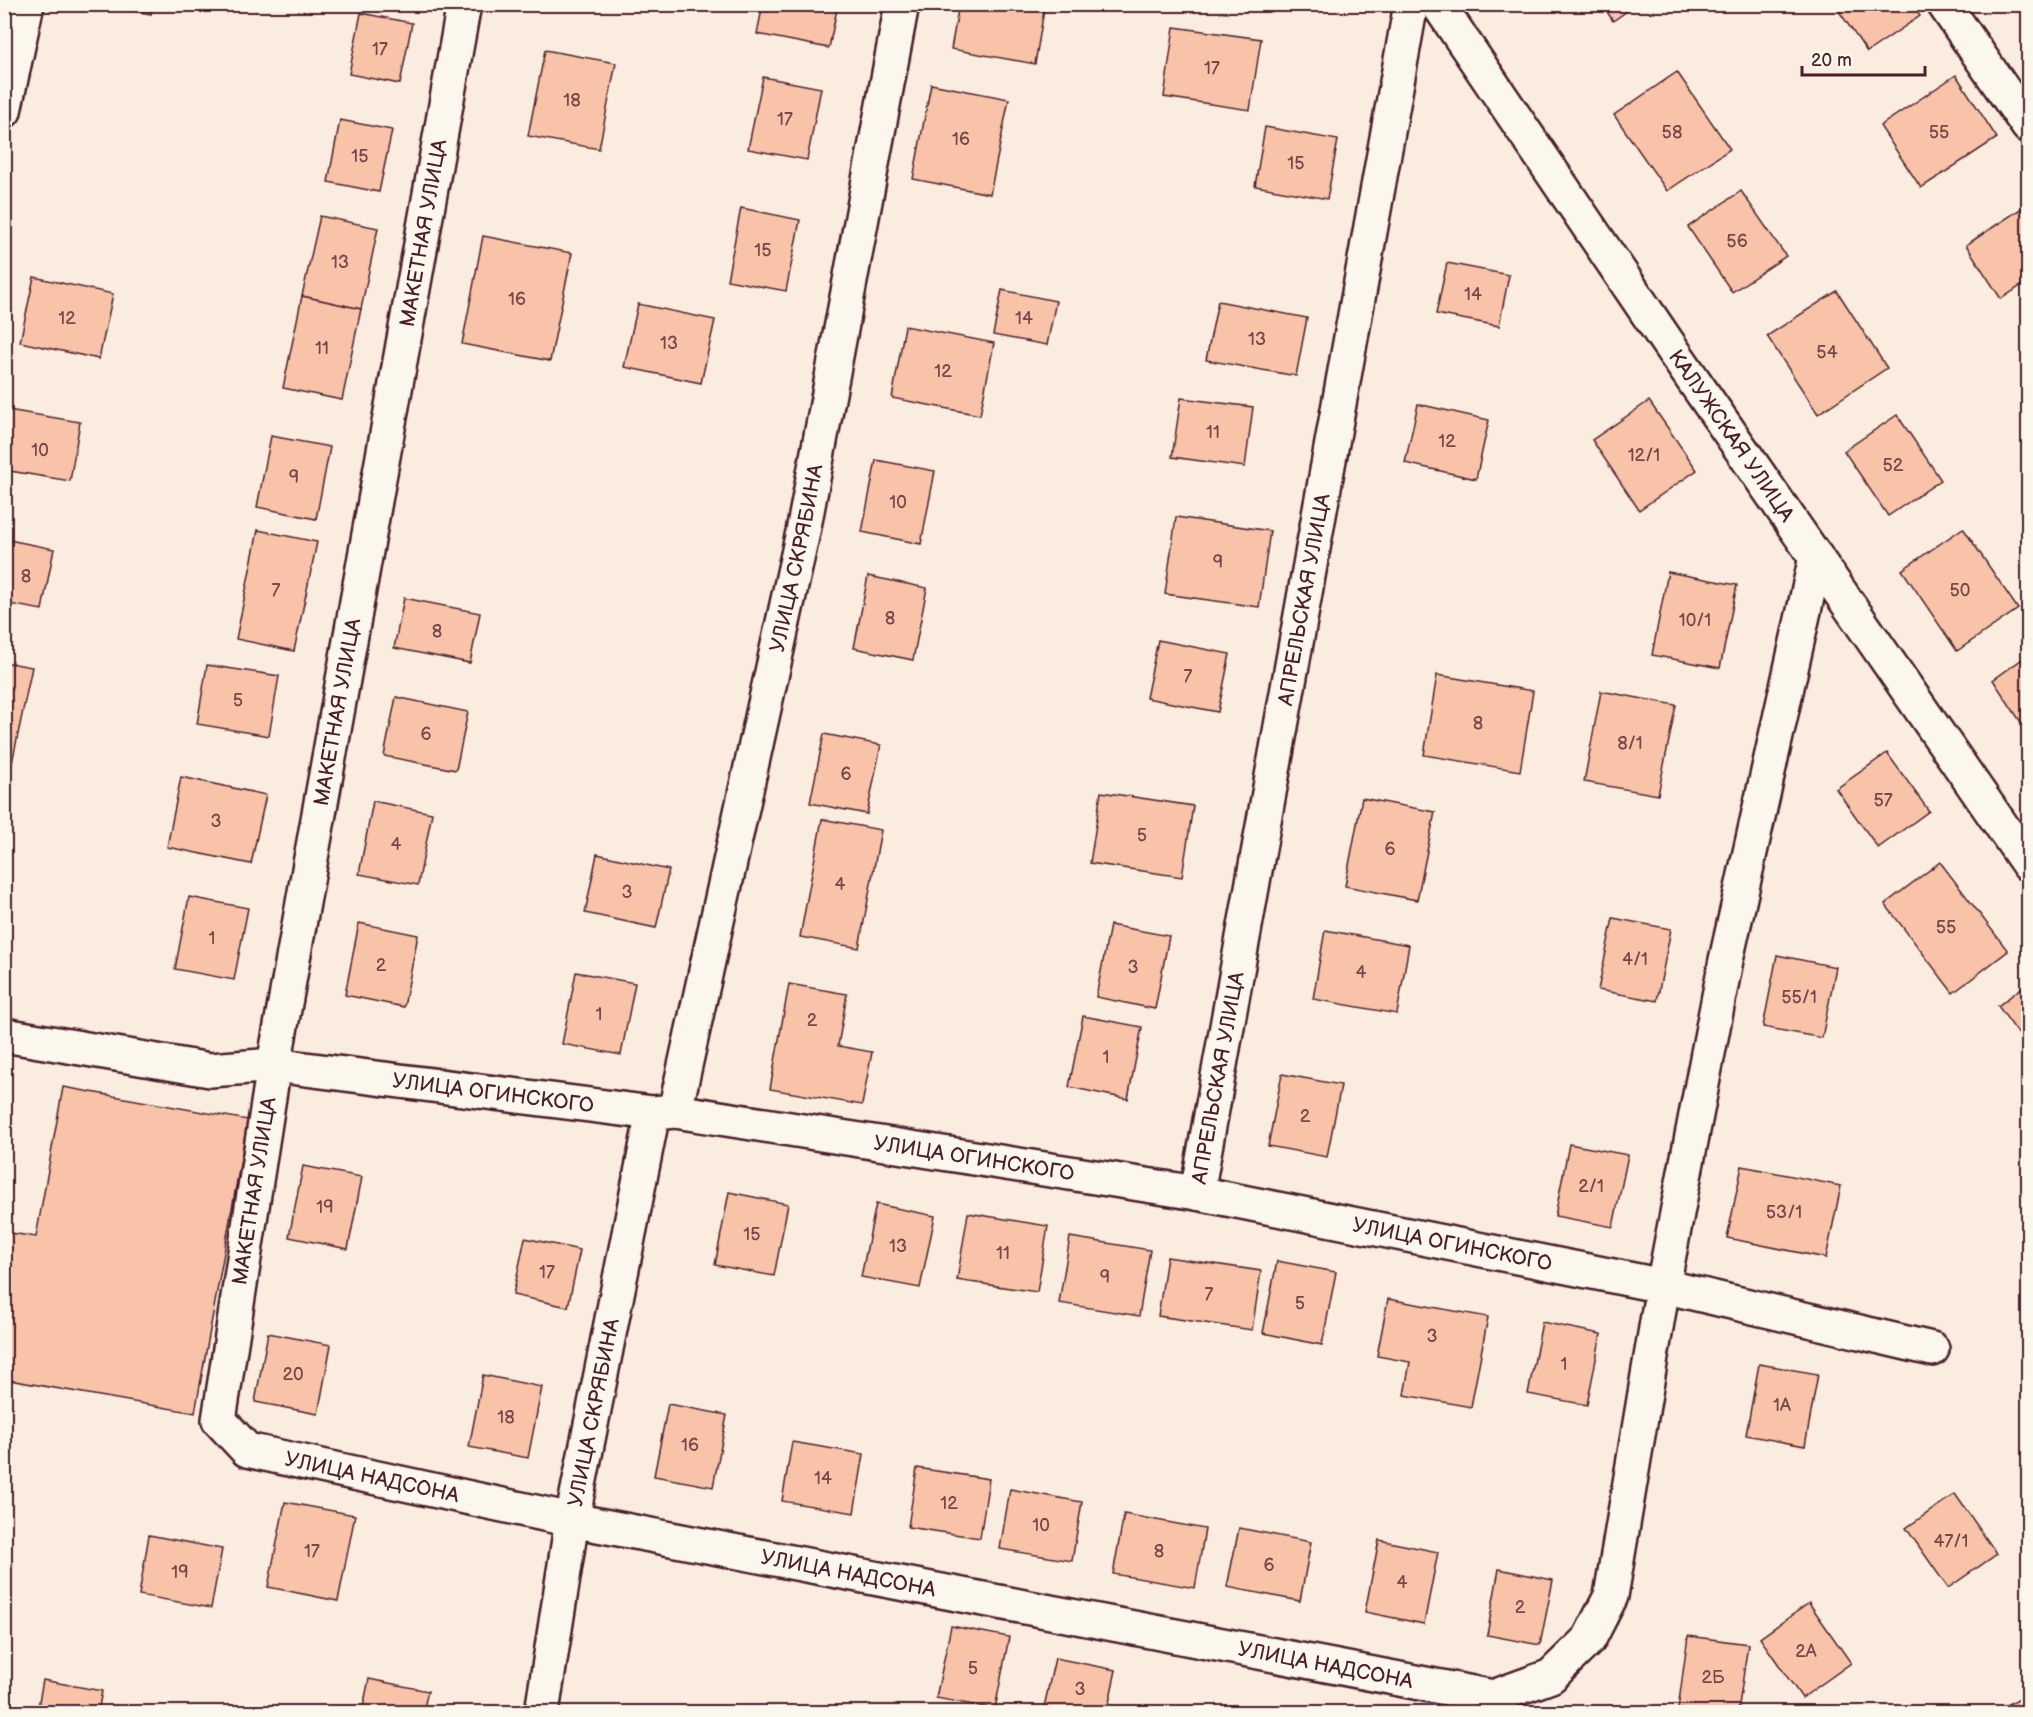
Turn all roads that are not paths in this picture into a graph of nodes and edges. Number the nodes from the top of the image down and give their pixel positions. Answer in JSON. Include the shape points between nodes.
{"nodes":[{"id":1,"x":27,"y":4,"type":"edge"},
{"id":2,"x":464,"y":4,"type":"edge"},
{"id":3,"x":902,"y":4,"type":"edge"},
{"id":4,"x":1411,"y":4,"type":"edge"},
{"id":5,"x":1438,"y":4,"type":"edge"},
{"id":6,"x":1944,"y":4,"type":"edge"},
{"id":7,"x":4,"y":111,"type":"edge"},
{"id":8,"x":2028,"y":126,"type":"edge"},
{"id":9,"x":1816,"y":557,"type":"junction"},
{"id":10,"x":2028,"y":864,"type":"edge"},
{"id":11,"x":4,"y":1035,"type":"edge"},
{"id":12,"x":274,"y":1065,"type":"junction"},
{"id":13,"x":664,"y":1112,"type":"junction"},
{"id":14,"x":1197,"y":1193,"type":"junction"},
{"id":15,"x":1663,"y":1286,"type":"junction"},
{"id":16,"x":1932,"y":1349,"type":"dead end"},
{"id":17,"x":219,"y":1420,"type":"joint"},
{"id":18,"x":572,"y":1521,"type":"junction"},
{"id":19,"x":542,"y":1713,"type":"edge"}],
"edges":[{"from":1,"to":7,"type":"street"},
{"from":2,"to":12,"type":"street","name":"МАКЕТНАЯ УЛИЦА"},
{"from":3,"to":13,"type":"street","name":"УЛИЦА СКРЯБИНА","via":[[802,532]]},
{"from":4,"to":14,"type":"street","name":"АПРЕЛЬСКАЯ УЛИЦА"},
{"from":5,"to":9,"type":"street","name":"КАЛУЖСКАЯ УЛИЦА"},
{"from":6,"to":8,"type":"street"},
{"from":9,"to":10,"type":"street","name":"КАЛУЖСКАЯ УЛИЦА"},
{"from":9,"to":15,"type":"street","via":[[1726,960]]},
{"from":11,"to":12,"type":"street","name":"УЛИЦА ОГИНСКОГО","via":[[210,1070]]},
{"from":12,"to":13,"type":"street","name":"УЛИЦА ОГИНСКОГО"},
{"from":12,"to":17,"type":"street","name":"МАКЕТНАЯ УЛИЦА"},
{"from":13,"to":14,"type":"street","name":"УЛИЦА ОГИНСКОГО"},
{"from":13,"to":18,"type":"street","name":"УЛИЦА СКРЯБИНА"},
{"from":14,"to":15,"type":"street","name":"УЛИЦА ОГИНСКОГО"},
{"from":15,"to":16,"type":"street","name":"УЛИЦА ОГИНСКОГО"},
{"from":15,"to":18,"type":"street","name":"УЛИЦА НАДСОНА","via":[[1611,1596],[1589,1640],[1551,1676],[1492,1697]]},
{"from":17,"to":18,"type":"street","name":"УЛИЦА НАДСОНА","via":[[247,1450]]},
{"from":18,"to":19,"type":"street","name":"УЛИЦА СКРЯБИНА"}]}
